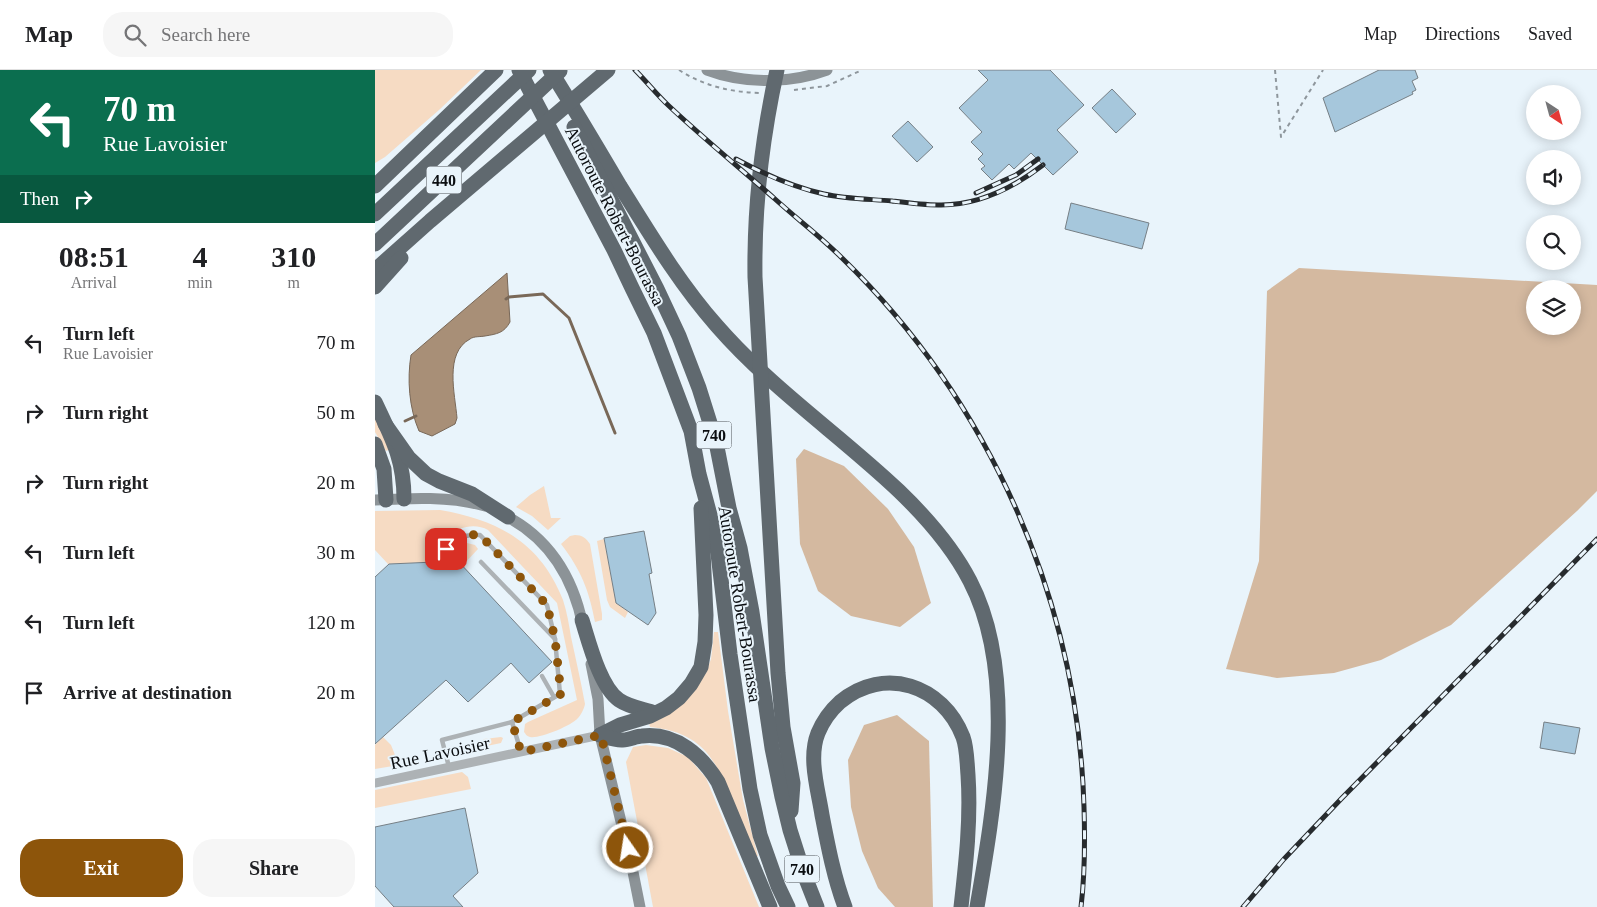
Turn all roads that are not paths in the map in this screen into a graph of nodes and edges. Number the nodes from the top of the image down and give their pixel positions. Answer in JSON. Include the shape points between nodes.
{"nodes":[{"id":1,"x":496,"y":70,"type":"edge"},
{"id":2,"x":511,"y":70,"type":"edge"},
{"id":3,"x":519,"y":70,"type":"edge"},
{"id":4,"x":529,"y":70,"type":"edge"},
{"id":5,"x":545,"y":70,"type":"edge"},
{"id":6,"x":550,"y":70,"type":"edge"},
{"id":7,"x":561,"y":70,"type":"edge"},
{"id":8,"x":608,"y":70,"type":"edge"},
{"id":9,"x":707,"y":70,"type":"edge"},
{"id":10,"x":777,"y":70,"type":"edge"},
{"id":11,"x":827,"y":70,"type":"edge"},
{"id":12,"x":484,"y":81,"type":"junction"},
{"id":13,"x":560,"y":147,"type":"junction"},
{"id":14,"x":375,"y":172,"type":"edge"},
{"id":15,"x":375,"y":186,"type":"edge"},
{"id":16,"x":467,"y":190,"type":"junction"},
{"id":17,"x":375,"y":214,"type":"edge"},
{"id":18,"x":375,"y":244,"type":"edge"},
{"id":19,"x":375,"y":270,"type":"edge"},
{"id":20,"x":375,"y":287,"type":"edge"},
{"id":21,"x":375,"y":402,"type":"edge"},
{"id":22,"x":385,"y":424,"type":"junction"},
{"id":23,"x":375,"y":444,"type":"edge"},
{"id":24,"x":699,"y":474,"type":"junction"},
{"id":25,"x":404,"y":499,"type":"junction"},
{"id":26,"x":381,"y":500,"type":"edge"},
{"id":27,"x":508,"y":517,"type":"junction"},
{"id":28,"x":443,"y":557,"type":"dead end"},
{"id":29,"x":481,"y":562,"type":"dead end"},
{"id":30,"x":582,"y":620,"type":"junction"},
{"id":31,"x":555,"y":639,"type":"junction"},
{"id":32,"x":543,"y":676,"type":"dead end"},
{"id":33,"x":554,"y":697,"type":"junction"},
{"id":34,"x":655,"y":713,"type":"junction"},
{"id":35,"x":512,"y":722,"type":"junction"},
{"id":36,"x":601,"y":735,"type":"junction"},
{"id":37,"x":521,"y":752,"type":"junction"},
{"id":38,"x":449,"y":767,"type":"junction"},
{"id":39,"x":375,"y":783,"type":"edge"},
{"id":40,"x":790,"y":830,"type":"junction"},
{"id":41,"x":640,"y":907,"type":"edge"},
{"id":42,"x":770,"y":907,"type":"edge"},
{"id":43,"x":787,"y":907,"type":"edge"},
{"id":44,"x":817,"y":907,"type":"edge"},
{"id":45,"x":845,"y":907,"type":"edge"},
{"id":46,"x":961,"y":907,"type":"edge"},
{"id":47,"x":977,"y":907,"type":"edge"}],
"edges":[{"from":1,"to":12,"type":"highway"},
{"from":2,"to":13,"type":"highway"},
{"from":3,"to":13,"type":"highway","name":"Autoroute Robert-Bourassa","number":"740"},
{"from":4,"to":17,"type":"highway","number":"440"},
{"from":5,"to":40,"type":"highway","name":"Autoroute Robert-Bourassa","number":"740","via":[[657,289],[699,388],[716,442],[740,548],[772,748]]},
{"from":6,"to":47,"type":"highway","via":[[655,242],[716,326],[740,352],[899,492],[935,530],[971,582],[983,611],[995,660],[998,690],[994,793]]},
{"from":7,"to":18,"type":"highway","number":"440"},
{"from":8,"to":16,"type":"highway"},
{"from":9,"to":11,"type":"main road","via":[[754,80],[789,79]]},
{"from":10,"to":40,"type":"highway","via":[[763,143],[755,226],[755,277],[780,702],[793,783]]},
{"from":12,"to":14,"type":"highway"},
{"from":12,"to":15,"type":"highway"},
{"from":13,"to":24,"type":"highway","name":"Autoroute Robert-Bourassa","number":"740","via":[[653,333],[691,431]]},
{"from":16,"to":19,"type":"highway"},
{"from":16,"to":20,"type":"highway"},
{"from":21,"to":22,"type":"highway"},
{"from":22,"to":25,"type":"highway","via":[[399,456]]},
{"from":22,"to":27,"type":"highway","via":[[409,458],[426,474],[472,494]]},
{"from":23,"to":26,"type":"highway","via":[[384,469]]},
{"from":24,"to":34,"type":"highway","via":[[706,615],[701,667],[679,698]]},
{"from":24,"to":43,"type":"highway","name":"Autoroute Robert-Bourassa","number":"740","via":[[717,554],[749,789],[760,834]]},
{"from":25,"to":26,"type":"main road"},
{"from":25,"to":27,"type":"main road","via":[[465,502],[487,507]]},
{"from":27,"to":30,"type":"main road","via":[[536,538],[559,563]]},
{"from":28,"to":31,"type":"lane","via":[[456,538],[480,535],[547,605]]},
{"from":29,"to":31,"type":"lane"},
{"from":30,"to":34,"type":"highway","via":[[610,691],[625,704]]},
{"from":30,"to":36,"type":"main road","via":[[598,698]]},
{"from":31,"to":33,"type":"lane","via":[[561,694]]},
{"from":32,"to":33,"type":"lane"},
{"from":33,"to":35,"type":"lane"},
{"from":34,"to":36,"type":"highway"},
{"from":35,"to":37,"type":"lane"},
{"from":35,"to":38,"type":"lane","via":[[442,740]]},
{"from":36,"to":37,"type":"street","name":"Rue Lavoisier"},
{"from":36,"to":41,"type":"main road"},
{"from":36,"to":42,"type":"highway","via":[[623,740],[643,736],[664,737],[698,756],[718,782]]},
{"from":37,"to":38,"type":"street","name":"Rue Lavoisier"},
{"from":38,"to":39,"type":"street","name":"Rue Lavoisier"},
{"from":40,"to":44,"type":"highway","name":"Autoroute Robert-Bourassa","number":"740"},
{"from":45,"to":46,"type":"highway","via":[[834,870],[814,771],[814,752],[824,719],[848,696],[878,683],[899,683],[922,690],[939,701],[955,718],[964,739],[970,810]]}]}
